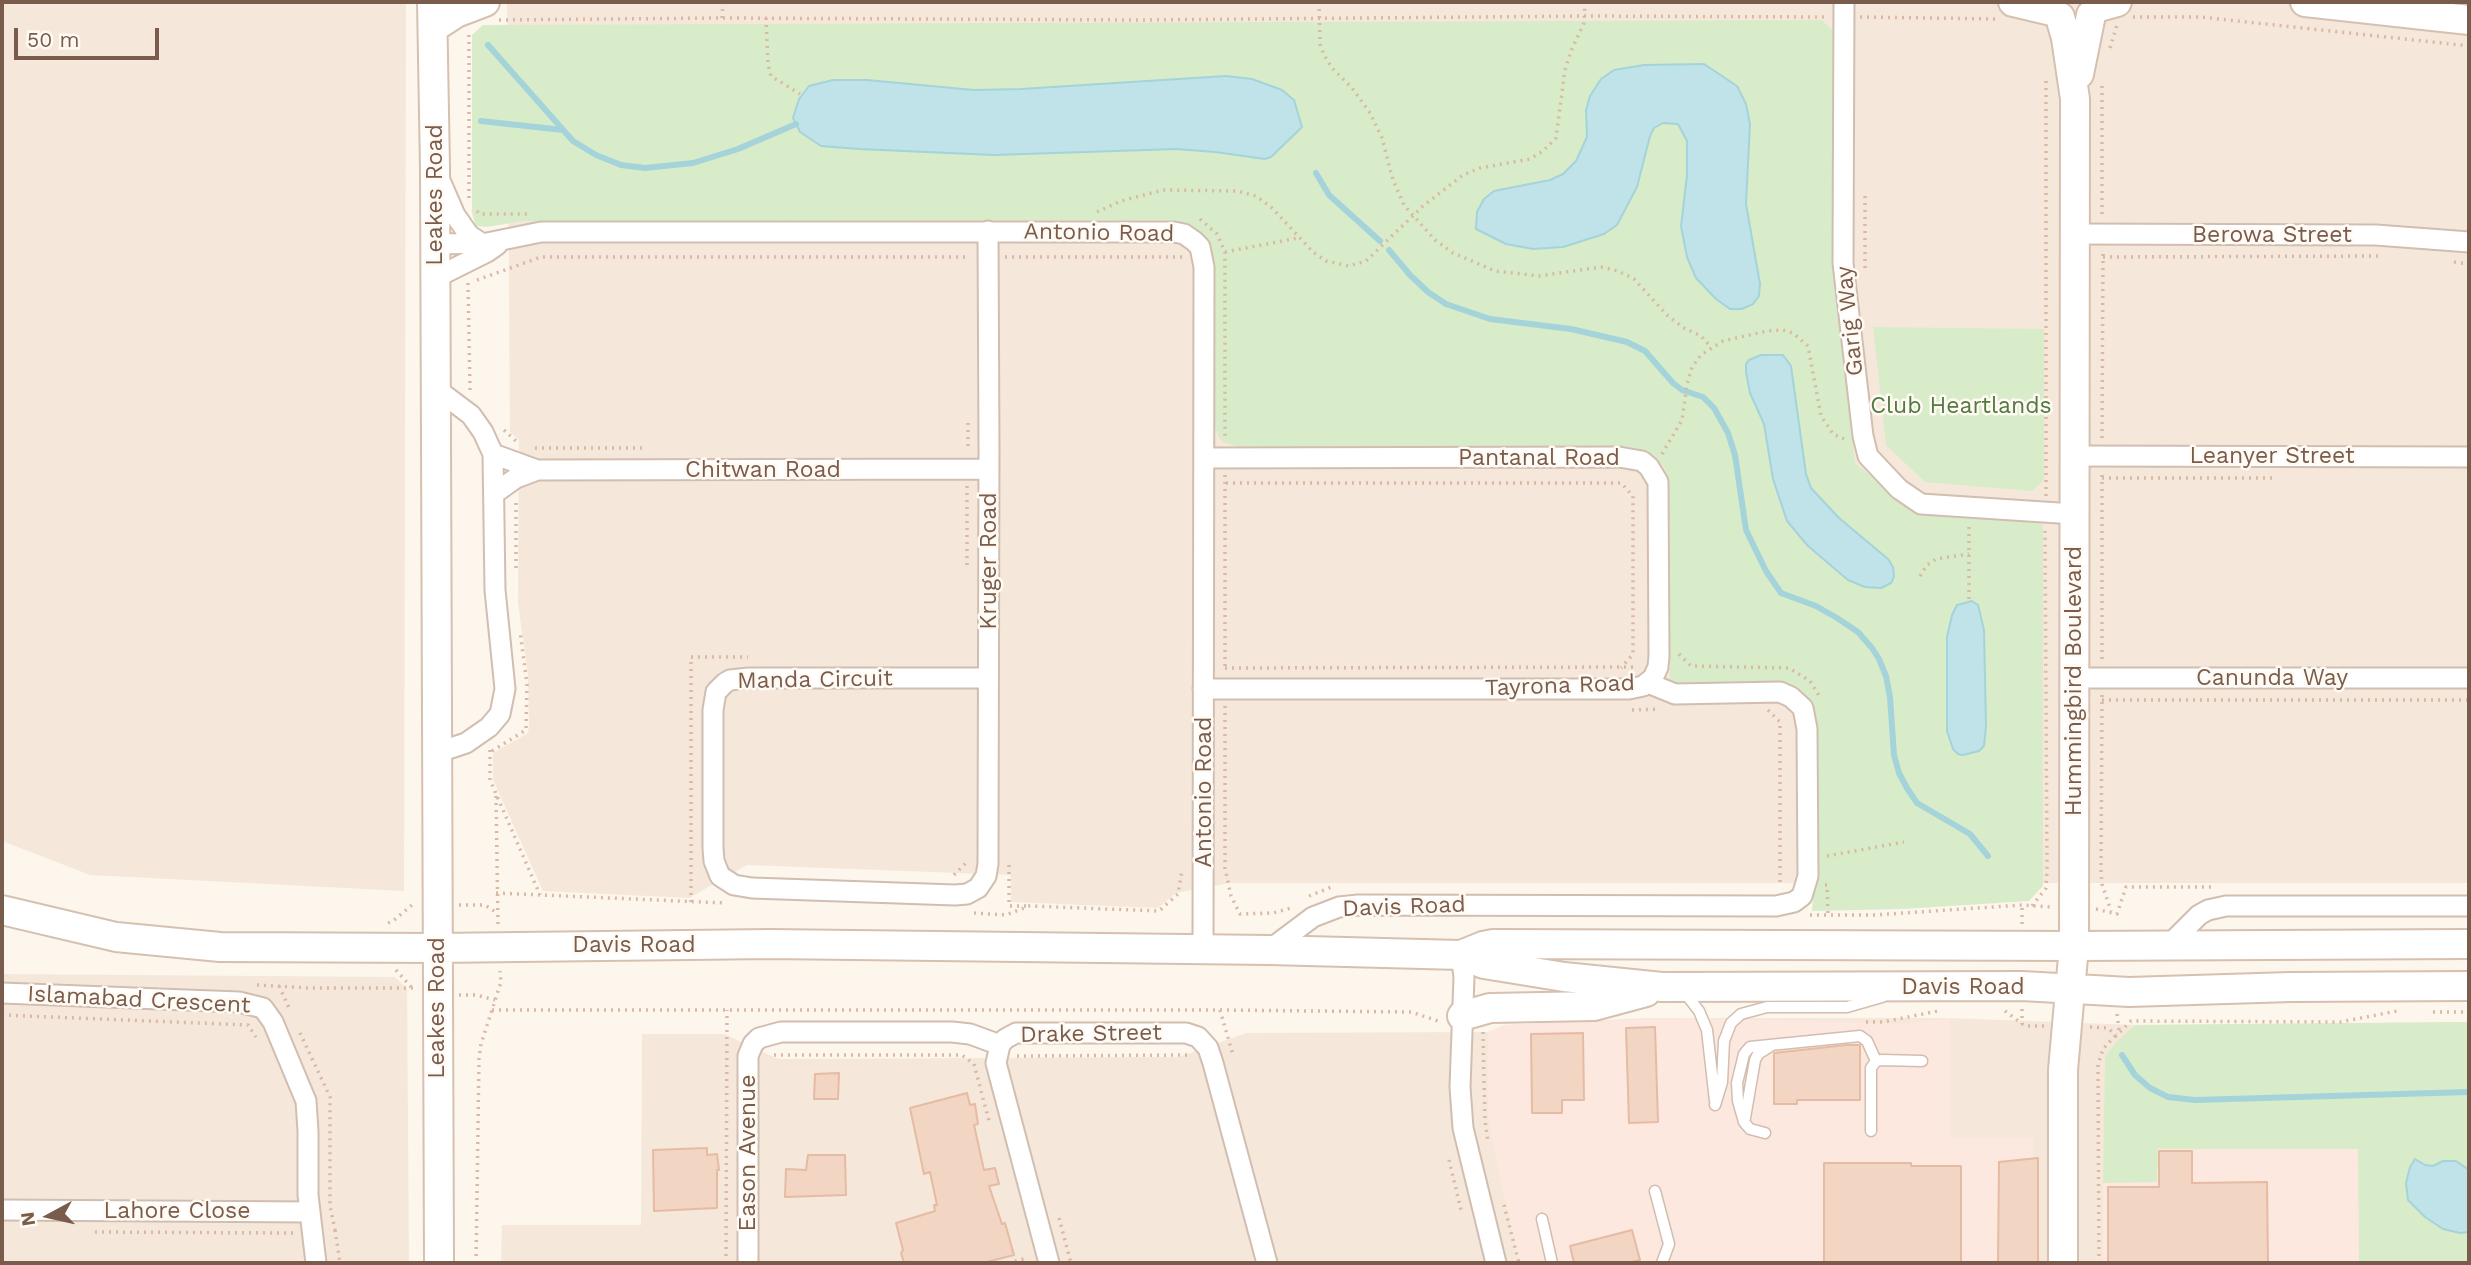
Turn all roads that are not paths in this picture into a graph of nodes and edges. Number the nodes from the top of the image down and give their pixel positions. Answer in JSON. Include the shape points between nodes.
{"nodes":[{"id":1,"x":2311,"y":2,"type":"edge"},
{"id":2,"x":1844,"y":9,"type":"edge"},
{"id":3,"x":2052,"y":10,"type":"edge"},
{"id":4,"x":485,"y":11,"type":"edge"},
{"id":5,"x":2007,"y":11,"type":"edge"},
{"id":6,"x":2109,"y":11,"type":"edge"},
{"id":7,"x":432,"y":15,"type":"edge"},
{"id":8,"x":2469,"y":20,"type":"edge"},
{"id":9,"x":2075,"y":99,"type":"junction"},
{"id":10,"x":435,"y":168,"type":"junction"},
{"id":11,"x":988,"y":231,"type":"junction"},
{"id":12,"x":2074,"y":234,"type":"junction"},
{"id":13,"x":503,"y":240,"type":"junction"},
{"id":14,"x":2469,"y":242,"type":"edge"},
{"id":15,"x":481,"y":243,"type":"junction"},
{"id":16,"x":435,"y":244,"type":"junction"},
{"id":17,"x":435,"y":278,"type":"junction"},
{"id":18,"x":435,"y":388,"type":"junction"},
{"id":19,"x":1204,"y":449,"type":"junction"},
{"id":20,"x":494,"y":454,"type":"junction"},
{"id":21,"x":2074,"y":456,"type":"junction"},
{"id":22,"x":2469,"y":457,"type":"edge"},
{"id":23,"x":989,"y":469,"type":"junction"},
{"id":24,"x":516,"y":470,"type":"junction"},
{"id":25,"x":495,"y":493,"type":"junction"},
{"id":26,"x":2074,"y":514,"type":"junction"},
{"id":27,"x":1653,"y":675,"type":"junction"},
{"id":28,"x":988,"y":678,"type":"junction"},
{"id":29,"x":2074,"y":678,"type":"junction"},
{"id":30,"x":2469,"y":678,"type":"edge"},
{"id":31,"x":1203,"y":689,"type":"junction"},
{"id":32,"x":436,"y":753,"type":"junction"},
{"id":33,"x":978,"y":888,"type":"joint"},
{"id":34,"x":1802,"y":896,"type":"joint"},
{"id":35,"x":2469,"y":906,"type":"edge"},
{"id":36,"x":2,"y":910,"type":"edge"},
{"id":37,"x":2170,"y":944,"type":"junction"},
{"id":38,"x":2469,"y":944,"type":"edge"},
{"id":39,"x":2074,"y":946,"type":"junction"},
{"id":40,"x":436,"y":948,"type":"junction"},
{"id":41,"x":1203,"y":949,"type":"junction"},
{"id":42,"x":1269,"y":950,"type":"junction"},
{"id":43,"x":1461,"y":955,"type":"junction"},
{"id":44,"x":1923,"y":986,"type":"junction"},
{"id":45,"x":2469,"y":986,"type":"edge"},
{"id":46,"x":1671,"y":987,"type":"junction"},
{"id":47,"x":2069,"y":989,"type":"junction"},
{"id":48,"x":2,"y":993,"type":"edge"},
{"id":49,"x":1473,"y":1023,"type":"junction"},
{"id":50,"x":751,"y":1050,"type":"joint"},
{"id":51,"x":998,"y":1052,"type":"junction"},
{"id":52,"x":1876,"y":1061,"type":"junction"},
{"id":53,"x":1922,"y":1061,"type":"dead end"},
{"id":54,"x":1871,"y":1131,"type":"dead end"},
{"id":55,"x":1765,"y":1133,"type":"dead end"},
{"id":56,"x":1655,"y":1191,"type":"dead end"},
{"id":57,"x":2,"y":1210,"type":"edge"},
{"id":58,"x":310,"y":1212,"type":"junction"},
{"id":59,"x":1542,"y":1219,"type":"dead end"},
{"id":60,"x":316,"y":1263,"type":"edge"},
{"id":61,"x":439,"y":1263,"type":"edge"},
{"id":62,"x":748,"y":1263,"type":"edge"},
{"id":63,"x":1049,"y":1263,"type":"edge"},
{"id":64,"x":1267,"y":1263,"type":"edge"},
{"id":65,"x":1496,"y":1263,"type":"edge"},
{"id":66,"x":1552,"y":1263,"type":"edge"},
{"id":67,"x":1662,"y":1263,"type":"edge"},
{"id":68,"x":2063,"y":1263,"type":"edge"}],
"edges":[{"from":1,"to":8,"type":"main road"},
{"from":2,"to":26,"type":"street","name":"Garig Way","via":[[1843,263],[1868,456],[1913,501],[1930,506]]},
{"from":3,"to":5,"type":"main road"},
{"from":3,"to":6,"type":"main road","via":[[2070,20]]},
{"from":3,"to":9,"type":"main road","name":"Hummingbird Boulevard","via":[[2066,38]]},
{"from":4,"to":7,"type":"main road"},
{"from":6,"to":9,"type":"main road","name":"Hummingbird Boulevard"},
{"from":7,"to":10,"type":"main road","name":"Leakes Road"},
{"from":9,"to":12,"type":"main road","name":"Hummingbird Boulevard"},
{"from":10,"to":15,"type":"street","via":[[455,215]]},
{"from":10,"to":16,"type":"main road","name":"Leakes Road"},
{"from":11,"to":13,"type":"street","name":"Antonio Road","via":[[541,232]]},
{"from":11,"to":19,"type":"street","name":"Antonio Road","via":[[1174,232],[1188,236],[1200,247],[1204,267]]},
{"from":11,"to":23,"type":"street","name":"Kruger Road"},
{"from":12,"to":14,"type":"street","name":"Berowa Street","via":[[2376,234]]},
{"from":12,"to":21,"type":"main road","name":"Hummingbird Boulevard"},
{"from":13,"to":15,"type":"street","name":"Antonio Road"},
{"from":13,"to":17,"type":"street","name":"Antonio Road"},
{"from":15,"to":16,"type":"street","name":"Antonio Road"},
{"from":16,"to":17,"type":"main road","name":"Leakes Road"},
{"from":17,"to":18,"type":"main road","name":"Leakes Road"},
{"from":18,"to":20,"type":"street","via":[[471,415]]},
{"from":18,"to":32,"type":"main road","name":"Leakes Road"},
{"from":19,"to":27,"type":"street","name":"Pantanal Road","via":[[1642,461],[1658,482]]},
{"from":19,"to":31,"type":"street","name":"Antonio Road"},
{"from":20,"to":24,"type":"street","name":"Chitwan Road"},
{"from":20,"to":25,"type":"street"},
{"from":21,"to":22,"type":"street","name":"Leanyer Street"},
{"from":21,"to":26,"type":"main road","name":"Hummingbird Boulevard"},
{"from":23,"to":24,"type":"street","name":"Chitwan Road"},
{"from":23,"to":28,"type":"street","name":"Kruger Road"},
{"from":24,"to":25,"type":"street"},
{"from":25,"to":32,"type":"street","via":[[495,590],[503,704],[500,714],[480,735]]},
{"from":26,"to":29,"type":"main road","name":"Hummingbird Boulevard"},
{"from":27,"to":31,"type":"street","name":"Tayrona Road","via":[[1629,688]]},
{"from":27,"to":34,"type":"street","name":"Tayrona Road","via":[[1675,694],[1780,692],[1796,700],[1805,713],[1808,859]]},
{"from":28,"to":33,"type":"street","name":"Kruger Road","via":[[988,864]]},
{"from":28,"to":33,"type":"street","name":"Manda Circuit","via":[[736,678],[716,692],[713,710],[713,848],[717,870],[726,881],[751,888],[935,895],[962,895]]},
{"from":29,"to":30,"type":"street","name":"Canunda Way"},
{"from":29,"to":39,"type":"main road","name":"Hummingbird Boulevard"},
{"from":31,"to":41,"type":"street","name":"Antonio Road"},
{"from":32,"to":40,"type":"main road","name":"Leakes Road"},
{"from":34,"to":42,"type":"street","name":"Davis Road","via":[[1776,906],[1348,906],[1313,916]]},
{"from":35,"to":37,"type":"street","via":[[2226,906],[2199,915]]},
{"from":36,"to":40,"type":"main road","name":"Davis Road","via":[[116,937],[220,947]]},
{"from":37,"to":38,"type":"main road","name":"Davis Road"},
{"from":37,"to":39,"type":"main road","name":"Davis Road"},
{"from":39,"to":43,"type":"main road","name":"Davis Road","via":[[1493,944]]},
{"from":39,"to":47,"type":"main road","name":"Hummingbird Boulevard"},
{"from":40,"to":41,"type":"main road","name":"Davis Road","via":[[770,944]]},
{"from":40,"to":61,"type":"main road","name":"Leakes Road"},
{"from":41,"to":42,"type":"main road","name":"Davis Road"},
{"from":42,"to":43,"type":"main road","name":"Davis Road"},
{"from":43,"to":46,"type":"main road","name":"Davis Road","via":[[1484,964],[1550,975]]},
{"from":43,"to":49,"type":"street"},
{"from":44,"to":46,"type":"main road","name":"Davis Road"},
{"from":44,"to":46,"type":"lane","via":[[1847,1007],[1768,1007],[1741,1014],[1731,1023],[1724,1041],[1722,1082],[1715,1105],[1707,1030],[1699,1011]]},
{"from":44,"to":47,"type":"main road","name":"Davis Road"},
{"from":45,"to":47,"type":"main road","name":"Davis Road"},
{"from":46,"to":49,"type":"main road","via":[[1594,1006],[1490,1007]]},
{"from":47,"to":68,"type":"main road","name":"Hummingbird Boulevard","via":[[2063,1070]]},
{"from":48,"to":58,"type":"street","name":"Islamabad Crescent","via":[[257,1004],[273,1022],[306,1101]]},
{"from":49,"to":65,"type":"street","via":[[1461,1087],[1463,1128]]},
{"from":50,"to":51,"type":"street","name":"Drake Street","via":[[766,1034],[781,1032],[952,1032],[970,1034]]},
{"from":50,"to":62,"type":"street","name":"Eason Avenue"},
{"from":51,"to":63,"type":"street","via":[[998,1073]]},
{"from":51,"to":64,"type":"street","name":"Drake Street","via":[[1011,1035],[1023,1032],[1186,1032],[1204,1042]]},
{"from":52,"to":53,"type":"lane"},
{"from":52,"to":54,"type":"lane","via":[[1871,1068]]},
{"from":52,"to":55,"type":"lane","via":[[1860,1036],[1750,1047],[1737,1083],[1738,1101],[1744,1122]]},
{"from":56,"to":67,"type":"lane","via":[[1669,1244]]},
{"from":57,"to":58,"type":"street","name":"Lahore Close"},
{"from":58,"to":60,"type":"street","name":"Islamabad Crescent"},
{"from":59,"to":66,"type":"lane"}]}
